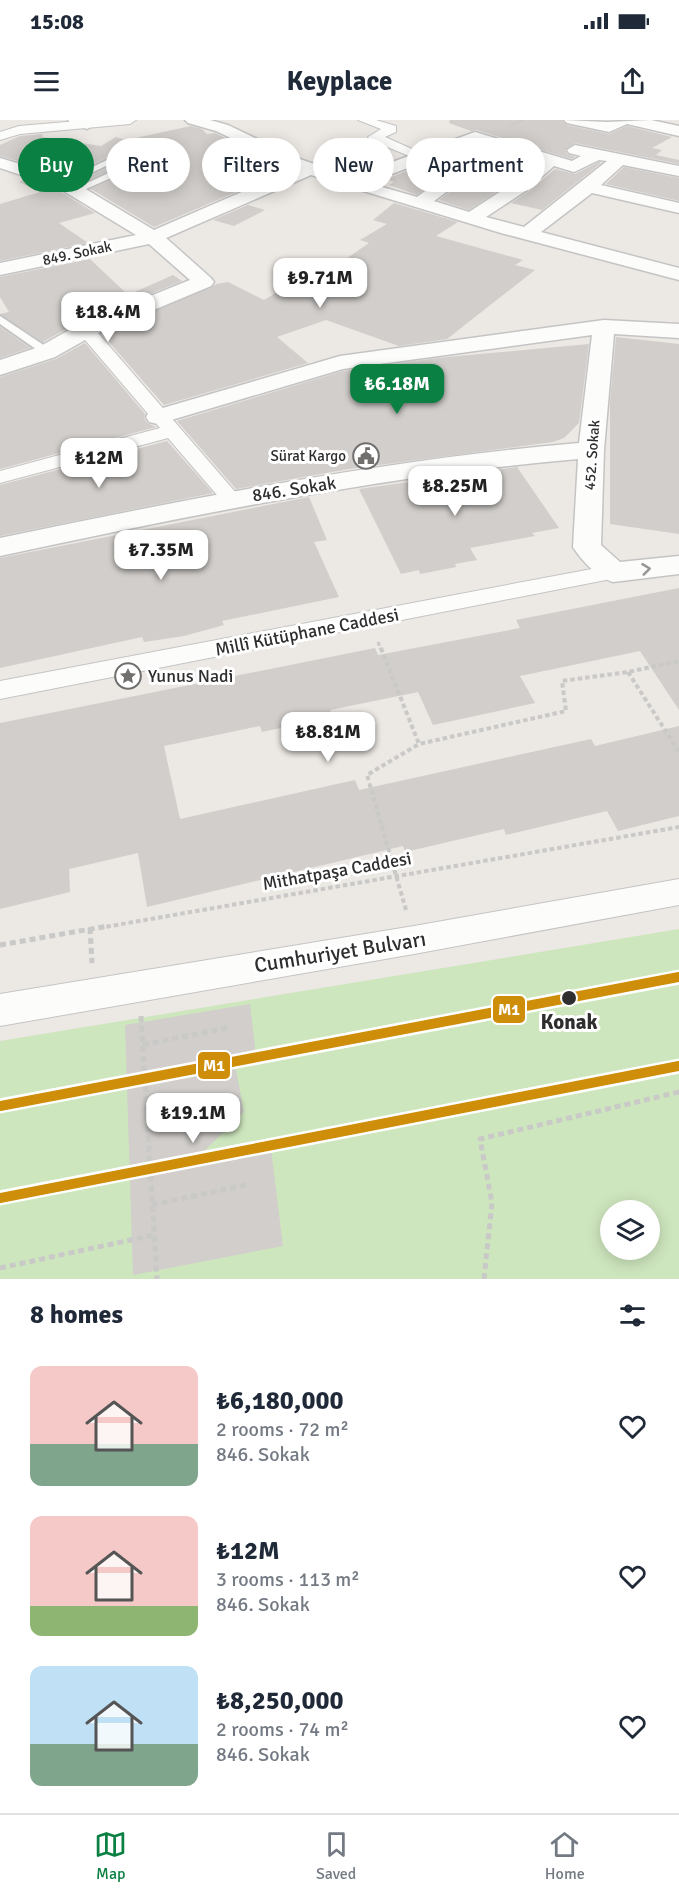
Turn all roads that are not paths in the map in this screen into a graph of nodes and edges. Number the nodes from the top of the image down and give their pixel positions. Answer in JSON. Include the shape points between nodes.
{"nodes":[{"id":1,"x":130,"y":120,"type":"edge"},
{"id":2,"x":193,"y":120,"type":"edge"},
{"id":3,"x":364,"y":120,"type":"edge"},
{"id":4,"x":572,"y":120,"type":"edge"},
{"id":5,"x":622,"y":120,"type":"edge"},
{"id":6,"x":631,"y":120,"type":"edge"},
{"id":7,"x":81,"y":122,"type":"edge"},
{"id":8,"x":505,"y":128,"type":"dead end"},
{"id":9,"x":679,"y":131,"type":"edge"},
{"id":10,"x":0,"y":136,"type":"edge"},
{"id":11,"x":406,"y":150,"type":"edge"},
{"id":12,"x":595,"y":155,"type":"junction"},
{"id":13,"x":545,"y":159,"type":"edge"},
{"id":14,"x":619,"y":160,"type":"junction"},
{"id":15,"x":550,"y":161,"type":"junction"},
{"id":16,"x":0,"y":163,"type":"edge"},
{"id":17,"x":18,"y":169,"type":"edge"},
{"id":18,"x":309,"y":169,"type":"junction"},
{"id":19,"x":313,"y":170,"type":"edge"},
{"id":20,"x":679,"y":171,"type":"edge"},
{"id":21,"x":585,"y":190,"type":"junction"},
{"id":22,"x":79,"y":192,"type":"edge"},
{"id":23,"x":382,"y":192,"type":"edge"},
{"id":24,"x":435,"y":192,"type":"edge"},
{"id":25,"x":420,"y":203,"type":"junction"},
{"id":26,"x":679,"y":208,"type":"edge"},
{"id":27,"x":472,"y":218,"type":"junction"},
{"id":28,"x":527,"y":234,"type":"junction"},
{"id":29,"x":153,"y":237,"type":"junction"},
{"id":30,"x":0,"y":269,"type":"edge"},
{"id":31,"x":679,"y":274,"type":"edge"},
{"id":32,"x":0,"y":320,"type":"edge"},
{"id":33,"x":604,"y":327,"type":"junction"},
{"id":34,"x":86,"y":330,"type":"junction"},
{"id":35,"x":679,"y":332,"type":"edge"},
{"id":36,"x":47,"y":352,"type":"junction"},
{"id":37,"x":0,"y":368,"type":"edge"},
{"id":38,"x":164,"y":424,"type":"junction"},
{"id":39,"x":591,"y":450,"type":"junction"},
{"id":40,"x":0,"y":477,"type":"edge"},
{"id":41,"x":230,"y":498,"type":"junction"},
{"id":42,"x":0,"y":547,"type":"edge"},
{"id":43,"x":679,"y":565,"type":"edge"},
{"id":44,"x":613,"y":572,"type":"junction"},
{"id":45,"x":0,"y":690,"type":"edge"},
{"id":46,"x":679,"y":892,"type":"edge"},
{"id":47,"x":0,"y":1010,"type":"edge"}],
"edges":[{"from":1,"to":7,"type":"street"},
{"from":2,"to":18,"type":"street","via":[[222,128]]},
{"from":3,"to":11,"type":"street","via":[[392,129],[374,137]]},
{"from":4,"to":5,"type":"street","via":[[609,127]]},
{"from":6,"to":9,"type":"street"},
{"from":7,"to":10,"type":"street"},
{"from":8,"to":12,"type":"street","via":[[499,131]]},
{"from":12,"to":14,"type":"street"},
{"from":12,"to":15,"type":"street","via":[[574,167]]},
{"from":13,"to":15,"type":"street"},
{"from":14,"to":20,"type":"street"},
{"from":14,"to":21,"type":"street"},
{"from":15,"to":27,"type":"street","via":[[521,186]]},
{"from":16,"to":17,"type":"street"},
{"from":18,"to":19,"type":"street"},
{"from":18,"to":29,"type":"street","name":"849. Sokak"},
{"from":21,"to":26,"type":"street","via":[[592,188]]},
{"from":21,"to":28,"type":"street"},
{"from":22,"to":29,"type":"street"},
{"from":23,"to":25,"type":"street"},
{"from":24,"to":25,"type":"street"},
{"from":25,"to":27,"type":"street"},
{"from":27,"to":28,"type":"street"},
{"from":28,"to":31,"type":"street"},
{"from":29,"to":30,"type":"street","name":"849. Sokak"},
{"from":29,"to":34,"type":"street","via":[[204,282]]},
{"from":32,"to":36,"type":"lane"},
{"from":33,"to":35,"type":"street"},
{"from":33,"to":38,"type":"street","via":[[340,363]]},
{"from":33,"to":39,"type":"street","name":"452. Sokak"},
{"from":34,"to":36,"type":"street"},
{"from":34,"to":38,"type":"street"},
{"from":36,"to":37,"type":"street"},
{"from":38,"to":40,"type":"street"},
{"from":38,"to":41,"type":"street"},
{"from":39,"to":41,"type":"street","name":"846. Sokak","via":[[511,455]]},
{"from":39,"to":44,"type":"street","name":"452. Sokak","via":[[587,547]]},
{"from":41,"to":42,"type":"street","name":"846. Sokak"},
{"from":44,"to":43,"type":"street","one_way":true},
{"from":44,"to":45,"type":"street","name":"Millî Kütüphane Caddesi"},
{"from":46,"to":47,"type":"street","name":"Cumhuriyet Bulvarı"}]}
